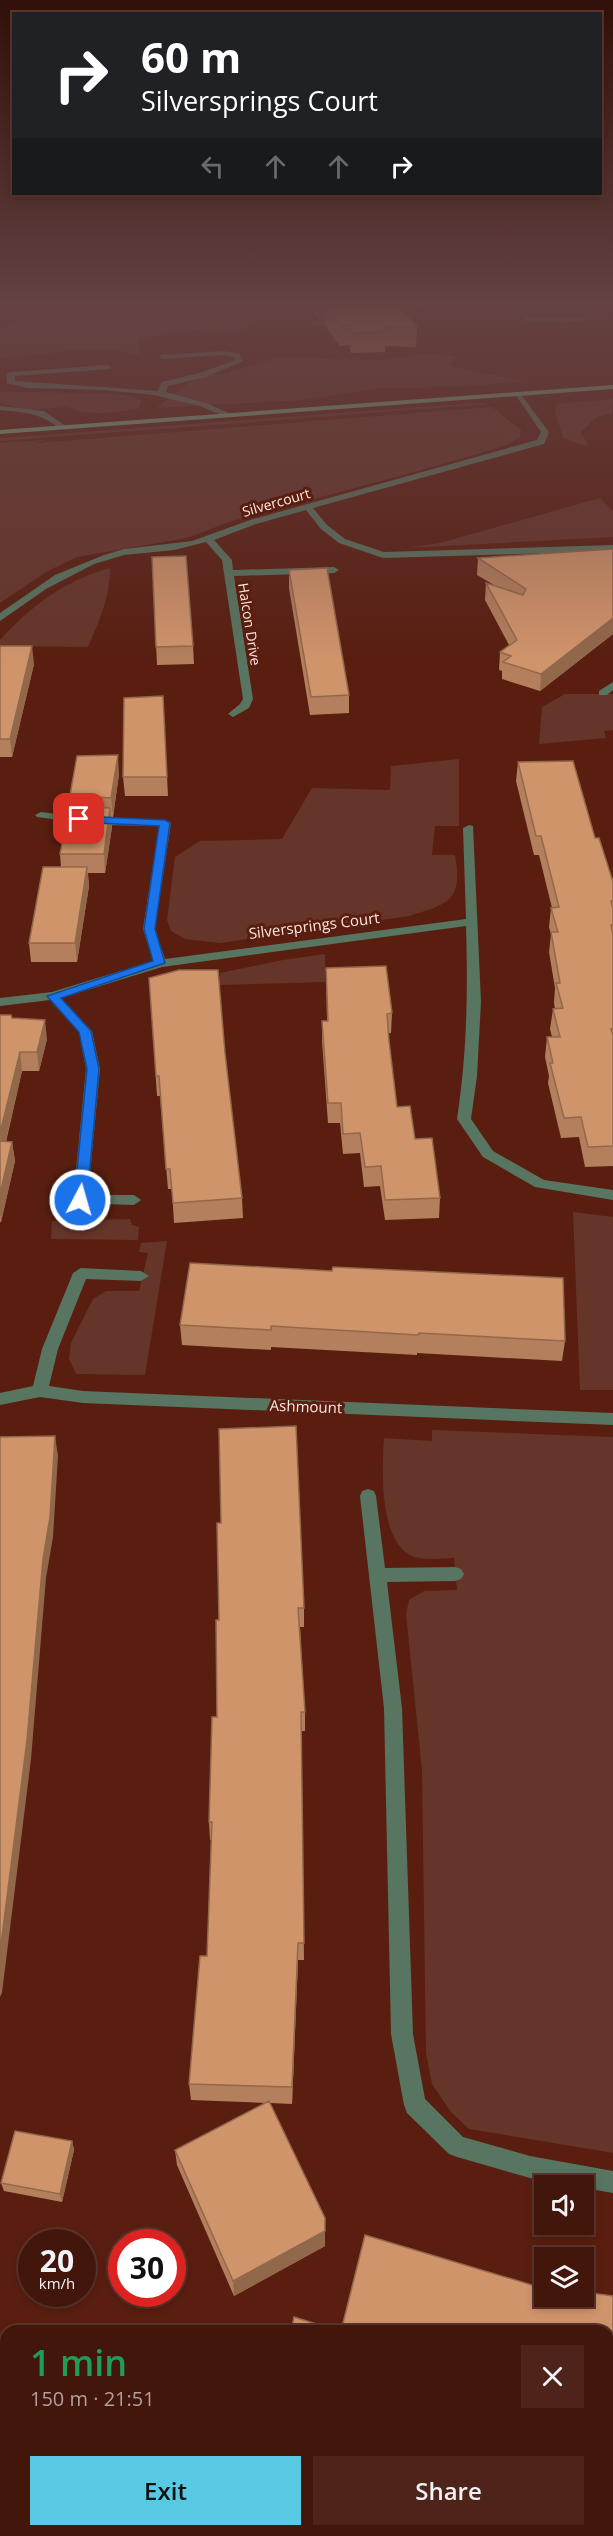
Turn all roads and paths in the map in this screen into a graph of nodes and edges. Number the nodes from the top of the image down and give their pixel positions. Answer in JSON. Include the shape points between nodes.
{"nodes":[{"id":1,"x":58,"y":422,"type":"edge"},
{"id":2,"x":126,"y":422,"type":"edge"},
{"id":3,"x":538,"y":422,"type":"edge"},
{"id":4,"x":63,"y":427,"type":"junction"},
{"id":5,"x":0,"y":432,"type":"edge"},
{"id":6,"x":308,"y":507,"type":"junction"},
{"id":7,"x":208,"y":539,"type":"junction"},
{"id":8,"x":613,"y":548,"type":"edge"},
{"id":9,"x":334,"y":570,"type":"dead end"},
{"id":10,"x":229,"y":573,"type":"junction"},
{"id":11,"x":0,"y":618,"type":"edge"},
{"id":12,"x":613,"y":685,"type":"edge"},
{"id":13,"x":603,"y":693,"type":"dead end"},
{"id":14,"x":233,"y":714,"type":"dead end"},
{"id":15,"x":41,"y":815,"type":"dead end"},
{"id":16,"x":469,"y":828,"type":"dead end"},
{"id":17,"x":472,"y":922,"type":"junction"},
{"id":18,"x":159,"y":963,"type":"junction"},
{"id":19,"x":53,"y":996,"type":"junction"},
{"id":20,"x":0,"y":1002,"type":"edge"},
{"id":21,"x":613,"y":1196,"type":"edge"},
{"id":22,"x":134,"y":1200,"type":"dead end"},
{"id":23,"x":141,"y":1276,"type":"dead end"},
{"id":24,"x":40,"y":1391,"type":"junction"},
{"id":25,"x":0,"y":1399,"type":"edge"},
{"id":26,"x":613,"y":1419,"type":"edge"},
{"id":27,"x":369,"y":1496,"type":"dead end"},
{"id":28,"x":455,"y":1574,"type":"dead end"},
{"id":29,"x":378,"y":1575,"type":"junction"},
{"id":30,"x":613,"y":2182,"type":"edge"}],
"edges":[{"from":1,"to":4,"type":"street"},
{"from":2,"to":4,"type":"main road"},
{"from":3,"to":6,"type":"street","name":"Silvercourt","via":[[545,432],[541,442]]},
{"from":4,"to":5,"type":"main road"},
{"from":6,"to":7,"type":"street","name":"Silvercourt"},
{"from":6,"to":8,"type":"street","via":[[342,541],[383,555]]},
{"from":7,"to":10,"type":"street","name":"Halcon Drive","via":[[227,560]]},
{"from":7,"to":11,"type":"street","via":[[125,552],[93,562],[59,577]]},
{"from":9,"to":10,"type":"street"},
{"from":10,"to":14,"type":"street","name":"Halcon Drive","via":[[248,699]]},
{"from":12,"to":13,"type":"street"},
{"from":15,"to":18,"type":"street","via":[[98,822],[165,823],[149,929]]},
{"from":16,"to":17,"type":"street"},
{"from":17,"to":18,"type":"street","name":"Silversprings Court"},
{"from":17,"to":21,"type":"street","via":[[475,1002],[464,1119],[488,1154],[540,1184]]},
{"from":18,"to":19,"type":"street","name":"Silversprings Court"},
{"from":19,"to":20,"type":"street","name":"Silversprings Court"},
{"from":19,"to":22,"type":"street","via":[[85,1031],[93,1069],[80,1200]]},
{"from":23,"to":24,"type":"street","via":[[81,1273],[50,1349]]},
{"from":24,"to":25,"type":"street","name":"Ashmount"},
{"from":24,"to":26,"type":"street","name":"Ashmount","via":[[94,1397]]},
{"from":27,"to":29,"type":"street"},
{"from":28,"to":29,"type":"street"},
{"from":29,"to":30,"type":"street","via":[[393,1708],[402,2034],[415,2105],[457,2146],[531,2167]]}]}
